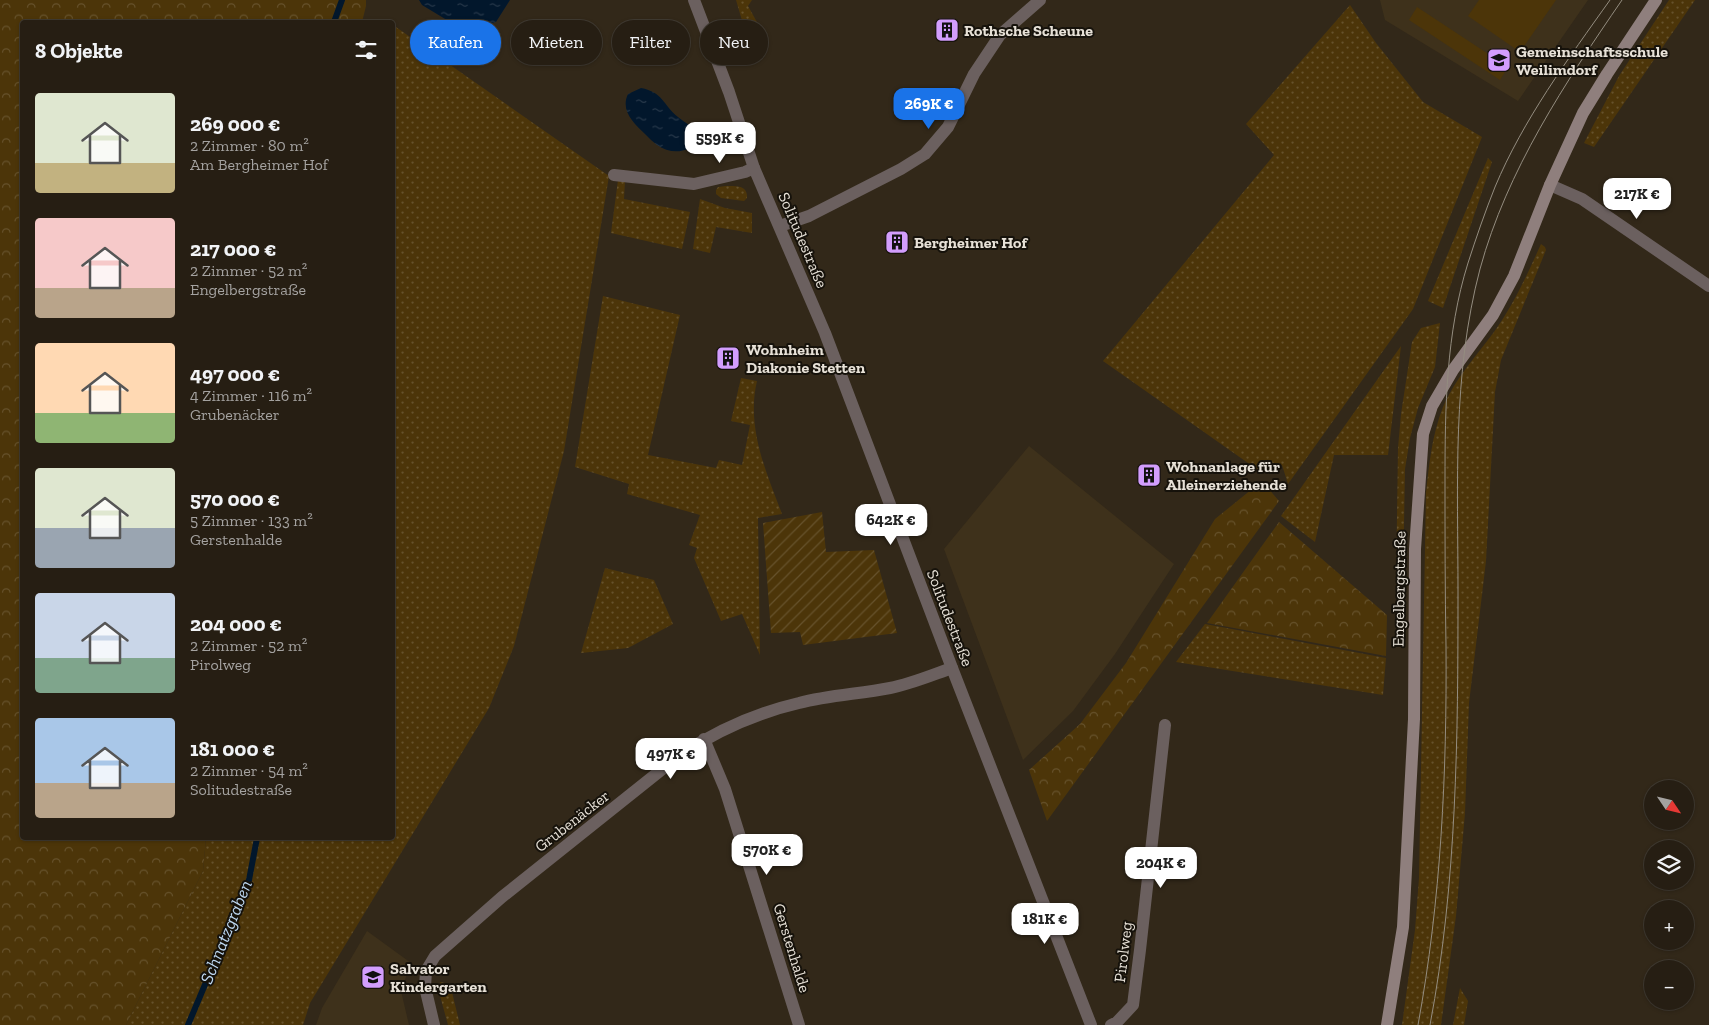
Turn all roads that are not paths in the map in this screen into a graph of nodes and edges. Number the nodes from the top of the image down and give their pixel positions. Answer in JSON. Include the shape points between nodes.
{"nodes":[{"id":1,"x":694,"y":0,"type":"edge"},
{"id":2,"x":1040,"y":0,"type":"edge"},
{"id":3,"x":1656,"y":0,"type":"edge"},
{"id":4,"x":754,"y":168,"type":"junction"},
{"id":5,"x":614,"y":175,"type":"dead end"},
{"id":6,"x":1550,"y":185,"type":"junction"},
{"id":7,"x":780,"y":226,"type":"junction"},
{"id":8,"x":1709,"y":286,"type":"edge"},
{"id":9,"x":952,"y":668,"type":"junction"},
{"id":10,"x":1166,"y":725,"type":"dead end"},
{"id":11,"x":704,"y":739,"type":"junction"},
{"id":12,"x":434,"y":1025,"type":"edge"},
{"id":13,"x":799,"y":1025,"type":"edge"},
{"id":14,"x":1090,"y":1025,"type":"edge"},
{"id":15,"x":1111,"y":1025,"type":"edge"},
{"id":16,"x":1388,"y":1025,"type":"edge"}],
"edges":[{"from":1,"to":4,"type":"street","name":"Solitudestraße"},
{"from":2,"to":7,"type":"street","via":[[1000,35],[974,74],[948,127],[925,154],[809,216]]},
{"from":3,"to":6,"type":"main road","name":"Engelbergstraße","via":[[1583,113]]},
{"from":4,"to":5,"type":"street","via":[[694,184]]},
{"from":4,"to":7,"type":"street","name":"Solitudestraße"},
{"from":6,"to":8,"type":"street","via":[[1582,199]]},
{"from":6,"to":16,"type":"main road","name":"Engelbergstraße","via":[[1514,276],[1493,315],[1453,370],[1432,406],[1423,434],[1414,550],[1414,719],[1404,927]]},
{"from":7,"to":9,"type":"street","name":"Solitudestraße","via":[[825,333]]},
{"from":9,"to":11,"type":"street","name":"Grubenäcker","via":[[892,688],[800,702],[732,725]]},
{"from":9,"to":14,"type":"street","name":"Solitudestraße"},
{"from":10,"to":15,"type":"street","name":"Pirolweg","via":[[1133,1005]]},
{"from":11,"to":12,"type":"street","name":"Grubenäcker","via":[[502,897],[435,956],[426,971],[425,987]]},
{"from":11,"to":13,"type":"street","name":"Gerstenhalde","via":[[726,790]]}]}
